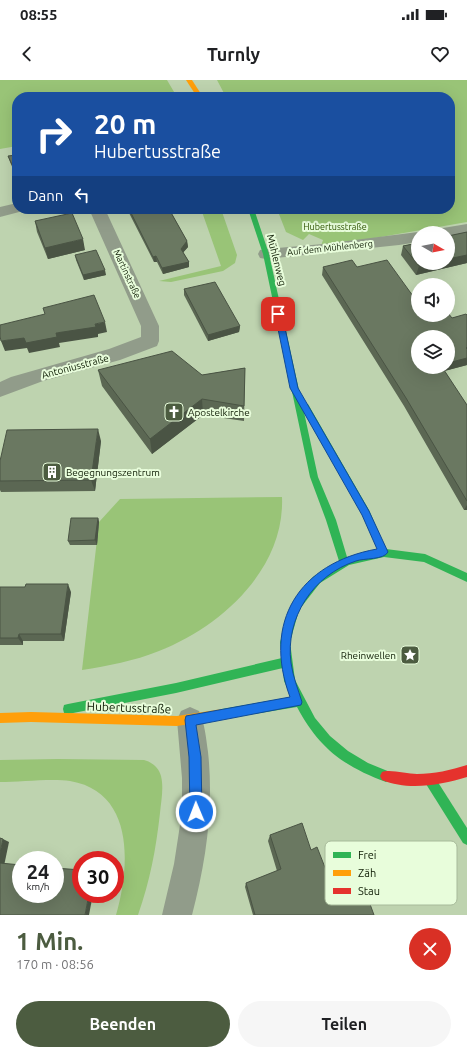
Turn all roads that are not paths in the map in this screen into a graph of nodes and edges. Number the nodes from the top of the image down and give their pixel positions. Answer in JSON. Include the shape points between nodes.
{"nodes":[{"id":1,"x":189,"y":80,"type":"edge"},
{"id":2,"x":197,"y":92,"type":"edge"},
{"id":3,"x":12,"y":209,"type":"edge"},
{"id":4,"x":0,"y":212,"type":"edge"},
{"id":5,"x":99,"y":214,"type":"edge"},
{"id":6,"x":253,"y":214,"type":"edge"},
{"id":7,"x":467,"y":229,"type":"edge"},
{"id":8,"x":455,"y":231,"type":"edge"},
{"id":9,"x":411,"y":238,"type":"edge"},
{"id":10,"x":266,"y":254,"type":"junction"},
{"id":11,"x":150,"y":342,"type":"joint"},
{"id":12,"x":294,"y":388,"type":"junction"},
{"id":13,"x":0,"y":390,"type":"edge"},
{"id":14,"x":383,"y":552,"type":"junction"},
{"id":15,"x":344,"y":561,"type":"junction"},
{"id":16,"x":467,"y":578,"type":"edge"},
{"id":17,"x":286,"y":662,"type":"junction"},
{"id":18,"x":297,"y":702,"type":"junction"},
{"id":19,"x":31,"y":717,"type":"junction"},
{"id":20,"x":0,"y":718,"type":"edge"},
{"id":21,"x":190,"y":720,"type":"junction"},
{"id":22,"x":467,"y":771,"type":"edge"},
{"id":23,"x":430,"y":780,"type":"junction"},
{"id":24,"x":467,"y":839,"type":"edge"},
{"id":25,"x":177,"y":915,"type":"edge"}],
"edges":[{"from":1,"to":2,"type":"street"},
{"from":3,"to":4,"type":"street"},
{"from":5,"to":11,"type":"street","name":"Martinstraße","via":[[150,326]]},
{"from":6,"to":10,"type":"street","name":"Mühlenweg"},
{"from":7,"to":8,"type":"street"},
{"from":9,"to":10,"type":"street","name":"Auf dem Mühlenberg","via":[[323,251]]},
{"from":10,"to":12,"type":"street","name":"Mühlenweg"},
{"from":11,"to":13,"type":"street","name":"Antoniusstraße"},
{"from":12,"to":14,"type":"street","name":"Mühlenweg","via":[[366,513]]},
{"from":12,"to":15,"type":"street","name":"Mühlenweg","via":[[314,477]]},
{"from":14,"to":15,"type":"street"},
{"from":14,"to":16,"type":"street","via":[[421,556],[443,564]]},
{"from":15,"to":17,"type":"street","via":[[326,571],[311,584],[299,600],[290,619],[286,640]]},
{"from":17,"to":18,"type":"street","via":[[289,682]]},
{"from":17,"to":19,"type":"street","name":"Hubertusstraße","via":[[176,688]]},
{"from":18,"to":21,"type":"street","name":"Hubertusstraße"},
{"from":18,"to":23,"type":"street","via":[[308,721],[324,739],[362,767],[407,780]]},
{"from":19,"to":20,"type":"street","name":"Hubertusstraße"},
{"from":19,"to":21,"type":"street","name":"Hubertusstraße"},
{"from":21,"to":25,"type":"street","via":[[195,757],[196,812]]},
{"from":22,"to":23,"type":"street"},
{"from":23,"to":24,"type":"street"}]}
